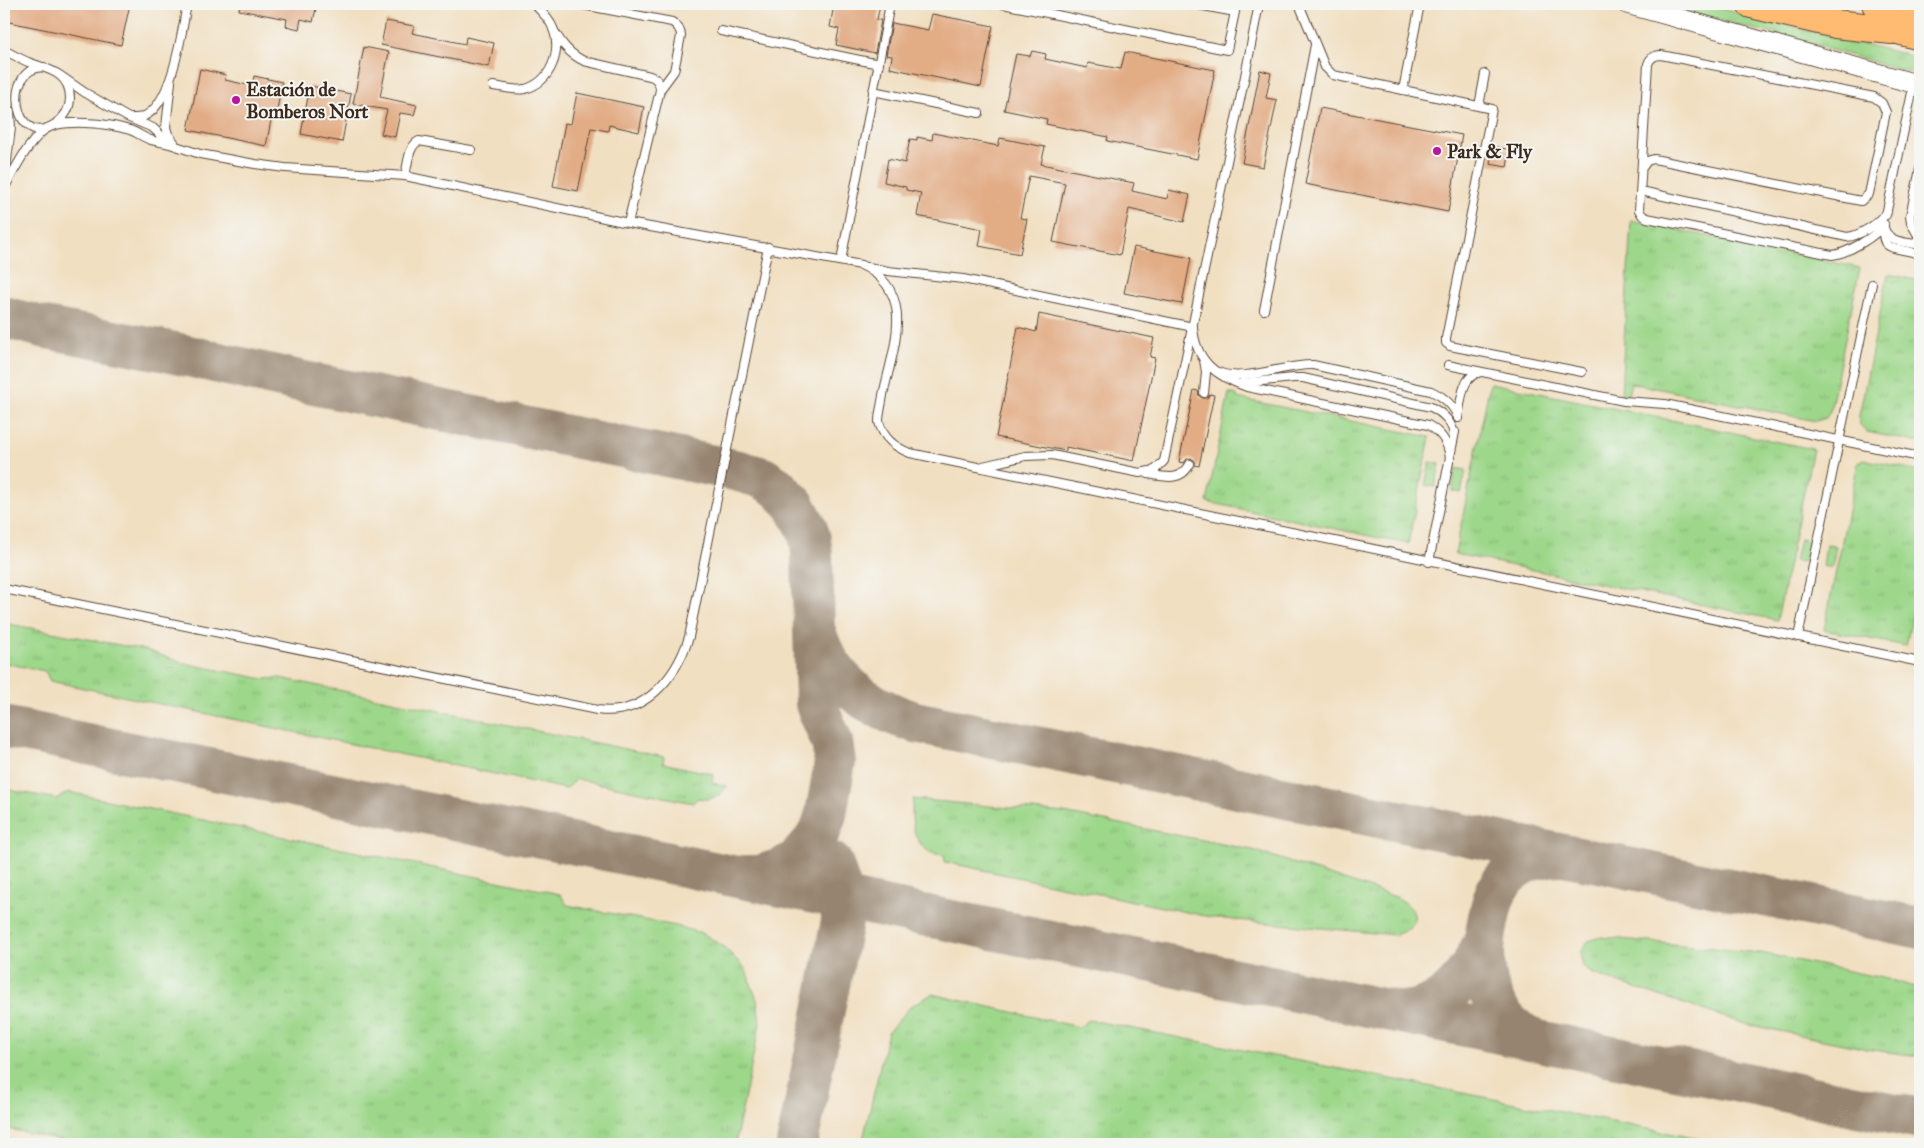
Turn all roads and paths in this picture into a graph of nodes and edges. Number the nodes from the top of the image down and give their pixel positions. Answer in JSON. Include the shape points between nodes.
{"nodes":[{"id":1,"x":187,"y":4,"type":"edge"},
{"id":2,"x":534,"y":4,"type":"edge"},
{"id":3,"x":578,"y":4,"type":"edge"},
{"id":4,"x":890,"y":4,"type":"edge"},
{"id":5,"x":1003,"y":4,"type":"edge"},
{"id":6,"x":1193,"y":4,"type":"edge"},
{"id":7,"x":1259,"y":4,"type":"edge"},
{"id":8,"x":1299,"y":4,"type":"edge"},
{"id":9,"x":1420,"y":4,"type":"edge"},
{"id":10,"x":1627,"y":4,"type":"edge"},
{"id":11,"x":1751,"y":4,"type":"edge"},
{"id":12,"x":1818,"y":4,"type":"edge"},
{"id":13,"x":1876,"y":4,"type":"edge"},
{"id":14,"x":1920,"y":13,"type":"edge"},
{"id":15,"x":553,"y":29,"type":"junction"},
{"id":16,"x":1892,"y":30,"type":"junction"},
{"id":17,"x":721,"y":31,"type":"dead end"},
{"id":18,"x":1920,"y":36,"type":"edge"},
{"id":19,"x":1315,"y":41,"type":"junction"},
{"id":20,"x":4,"y":50,"type":"edge"},
{"id":21,"x":879,"y":64,"type":"junction"},
{"id":22,"x":44,"y":67,"type":"junction"},
{"id":23,"x":1485,"y":74,"type":"dead end"},
{"id":24,"x":61,"y":76,"type":"junction"},
{"id":25,"x":172,"y":77,"type":"junction"},
{"id":26,"x":12,"y":83,"type":"dead end"},
{"id":27,"x":1917,"y":84,"type":"edge"},
{"id":28,"x":493,"y":86,"type":"dead end"},
{"id":29,"x":660,"y":90,"type":"junction"},
{"id":30,"x":1403,"y":90,"type":"junction"},
{"id":31,"x":874,"y":91,"type":"junction"},
{"id":32,"x":1479,"y":106,"type":"junction"},
{"id":33,"x":979,"y":113,"type":"dead end"},
{"id":34,"x":127,"y":117,"type":"junction"},
{"id":35,"x":48,"y":128,"type":"junction"},
{"id":36,"x":170,"y":144,"type":"junction"},
{"id":37,"x":181,"y":148,"type":"junction"},
{"id":38,"x":471,"y":150,"type":"dead end"},
{"id":39,"x":1642,"y":168,"type":"junction"},
{"id":40,"x":1920,"y":168,"type":"edge"},
{"id":41,"x":405,"y":176,"type":"junction"},
{"id":42,"x":4,"y":184,"type":"edge"},
{"id":43,"x":4,"y":189,"type":"edge"},
{"id":44,"x":1641,"y":191,"type":"junction"},
{"id":45,"x":1887,"y":212,"type":"junction"},
{"id":46,"x":628,"y":223,"type":"junction"},
{"id":47,"x":1883,"y":228,"type":"junction"},
{"id":48,"x":1842,"y":236,"type":"junction"},
{"id":49,"x":1920,"y":238,"type":"edge"},
{"id":50,"x":768,"y":248,"type":"junction"},
{"id":51,"x":1844,"y":253,"type":"junction"},
{"id":52,"x":1920,"y":255,"type":"edge"},
{"id":53,"x":841,"y":261,"type":"junction"},
{"id":54,"x":861,"y":265,"type":"junction"},
{"id":55,"x":1872,"y":284,"type":"dead end"},
{"id":56,"x":1264,"y":310,"type":"dead end"},
{"id":57,"x":1193,"y":327,"type":"junction"},
{"id":58,"x":1448,"y":365,"type":"dead end"},
{"id":59,"x":1208,"y":369,"type":"junction"},
{"id":60,"x":1482,"y":372,"type":"junction"},
{"id":61,"x":1582,"y":372,"type":"dead end"},
{"id":62,"x":1228,"y":381,"type":"junction"},
{"id":63,"x":1204,"y":393,"type":"dead end"},
{"id":64,"x":1458,"y":418,"type":"junction"},
{"id":65,"x":1454,"y":435,"type":"junction"},
{"id":66,"x":1839,"y":440,"type":"junction"},
{"id":67,"x":1920,"y":457,"type":"edge"},
{"id":68,"x":1450,"y":458,"type":"junction"},
{"id":69,"x":1190,"y":464,"type":"dead end"},
{"id":70,"x":976,"y":467,"type":"junction"},
{"id":71,"x":1140,"y":473,"type":"junction"},
{"id":72,"x":1428,"y":562,"type":"junction"},
{"id":73,"x":4,"y":589,"type":"edge"},
{"id":74,"x":1798,"y":637,"type":"junction"},
{"id":75,"x":1920,"y":662,"type":"edge"}],
"edges":[{"from":1,"to":25,"type":"lane"},
{"from":2,"to":15,"type":"lane"},
{"from":3,"to":29,"type":"lane","via":[[676,24],[681,36],[674,70]]},
{"from":4,"to":21,"type":"lane"},
{"from":5,"to":6,"type":"lane","via":[[1227,50],[1235,12]]},
{"from":7,"to":57,"type":"lane"},
{"from":8,"to":19,"type":"lane"},
{"from":9,"to":30,"type":"lane"},
{"from":10,"to":27,"type":"street"},
{"from":11,"to":16,"type":"highway","via":[[1835,24]]},
{"from":12,"to":16,"type":"highway"},
{"from":13,"to":14,"type":"highway"},
{"from":15,"to":28,"type":"lane","via":[[554,61],[543,78],[523,89]]},
{"from":15,"to":29,"type":"lane","via":[[562,45],[576,58],[650,76],[657,81]]},
{"from":16,"to":18,"type":"highway"},
{"from":17,"to":21,"type":"lane"},
{"from":19,"to":30,"type":"lane","via":[[1324,67],[1334,75]]},
{"from":19,"to":56,"type":"lane"},
{"from":20,"to":22,"type":"lane"},
{"from":21,"to":31,"type":"lane"},
{"from":22,"to":24,"type":"lane"},
{"from":22,"to":26,"type":"lane","via":[[25,70]]},
{"from":23,"to":32,"type":"lane"},
{"from":24,"to":34,"type":"lane"},
{"from":24,"to":35,"type":"lane","via":[[67,84],[68,110],[63,118]]},
{"from":25,"to":34,"type":"lane","via":[[147,114]]},
{"from":25,"to":37,"type":"lane","via":[[166,128],[170,139]]},
{"from":27,"to":45,"type":"lane"},
{"from":29,"to":46,"type":"lane"},
{"from":30,"to":32,"type":"lane"},
{"from":31,"to":33,"type":"lane"},
{"from":31,"to":53,"type":"lane"},
{"from":32,"to":61,"type":"lane","via":[[1492,109],[1446,343]]},
{"from":34,"to":36,"type":"lane","via":[[153,128]]},
{"from":35,"to":36,"type":"lane","via":[[63,124],[98,124]]},
{"from":35,"to":42,"type":"lane","via":[[22,124],[8,104],[12,128]]},
{"from":35,"to":43,"type":"lane","via":[[20,160]]},
{"from":36,"to":37,"type":"lane"},
{"from":37,"to":41,"type":"lane","via":[[229,160],[285,168]]},
{"from":38,"to":41,"type":"lane","via":[[419,141],[411,150]]},
{"from":39,"to":39,"type":"lane","via":[[1647,161],[1654,159],[1861,201],[1868,194],[1886,112],[1874,97],[1658,55],[1648,64]]},
{"from":39,"to":44,"type":"lane"},
{"from":40,"to":49,"type":"lane","via":[[1910,216]]},
{"from":41,"to":46,"type":"lane"},
{"from":44,"to":48,"type":"lane"},
{"from":44,"to":51,"type":"lane","via":[[1640,210],[1647,218],[1832,256]]},
{"from":45,"to":47,"type":"lane"},
{"from":45,"to":48,"type":"lane","via":[[1856,235]]},
{"from":46,"to":50,"type":"lane"},
{"from":47,"to":49,"type":"lane","via":[[1894,240],[1914,244]]},
{"from":47,"to":51,"type":"lane"},
{"from":47,"to":52,"type":"lane","via":[[1884,241],[1888,246]]},
{"from":48,"to":51,"type":"lane","via":[[1850,244]]},
{"from":50,"to":53,"type":"lane"},
{"from":50,"to":73,"type":"lane","via":[[689,637],[672,676],[654,694],[636,705],[616,711],[597,710]]},
{"from":53,"to":54,"type":"lane"},
{"from":54,"to":57,"type":"lane","via":[[963,279]]},
{"from":54,"to":70,"type":"lane","via":[[888,285],[898,312],[879,415],[880,427],[895,445],[910,453]]},
{"from":55,"to":66,"type":"lane"},
{"from":57,"to":59,"type":"lane","via":[[1195,342]]},
{"from":57,"to":71,"type":"lane","via":[[1164,461],[1155,470]]},
{"from":58,"to":60,"type":"lane"},
{"from":59,"to":62,"type":"lane"},
{"from":59,"to":63,"type":"lane"},
{"from":59,"to":64,"type":"lane","via":[[1241,376],[1313,365],[1432,391],[1452,406]]},
{"from":60,"to":64,"type":"lane","via":[[1466,380]]},
{"from":60,"to":66,"type":"lane","via":[[1624,401],[1664,404]]},
{"from":62,"to":65,"type":"lane","via":[[1252,383],[1303,378],[1431,407],[1445,416]]},
{"from":62,"to":68,"type":"lane","via":[[1428,425],[1446,441]]},
{"from":64,"to":65,"type":"lane"},
{"from":65,"to":68,"type":"lane"},
{"from":66,"to":67,"type":"lane"},
{"from":66,"to":74,"type":"lane"},
{"from":68,"to":72,"type":"lane"},
{"from":69,"to":71,"type":"lane","via":[[1176,477]]},
{"from":70,"to":71,"type":"lane","via":[[1025,456],[1052,455]]},
{"from":70,"to":72,"type":"lane"},
{"from":72,"to":74,"type":"lane"},
{"from":74,"to":75,"type":"lane"}]}
